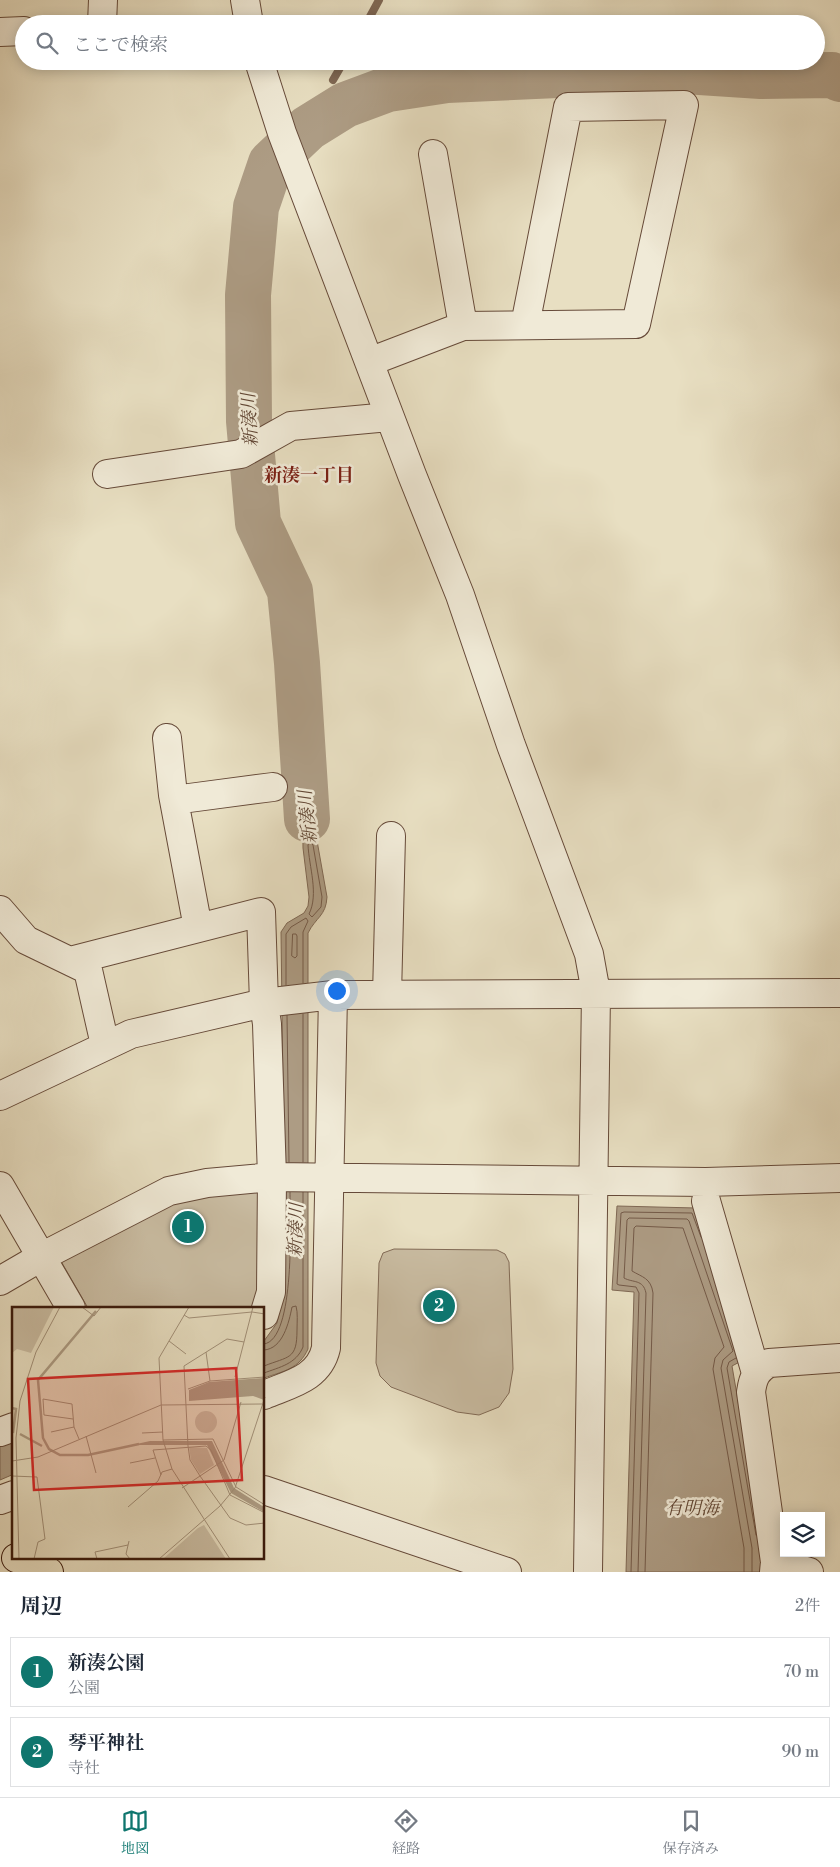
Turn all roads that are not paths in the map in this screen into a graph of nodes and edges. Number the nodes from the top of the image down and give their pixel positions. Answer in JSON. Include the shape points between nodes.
{"nodes":[{"id":1,"x":103,"y":0,"type":"edge"},
{"id":2,"x":245,"y":0,"type":"edge"},
{"id":3,"x":102,"y":15,"type":"edge"},
{"id":4,"x":248,"y":15,"type":"edge"},
{"id":5,"x":15,"y":31,"type":"edge"},
{"id":6,"x":0,"y":32,"type":"edge"},
{"id":7,"x":262,"y":70,"type":"edge"},
{"id":8,"x":434,"y":154,"type":"dead end"},
{"id":9,"x":525,"y":325,"type":"junction"},
{"id":10,"x":462,"y":326,"type":"junction"},
{"id":11,"x":369,"y":362,"type":"junction"},
{"id":12,"x":389,"y":416,"type":"junction"},
{"id":13,"x":106,"y":474,"type":"dead end"},
{"id":14,"x":167,"y":738,"type":"dead end"},
{"id":15,"x":273,"y":787,"type":"dead end"},
{"id":16,"x":174,"y":800,"type":"junction"},
{"id":17,"x":391,"y":836,"type":"dead end"},
{"id":18,"x":0,"y":910,"type":"edge"},
{"id":19,"x":198,"y":928,"type":"junction"},
{"id":20,"x":70,"y":961,"type":"junction"},
{"id":21,"x":596,"y":993,"type":"junction"},
{"id":22,"x":840,"y":993,"type":"edge"},
{"id":23,"x":387,"y":995,"type":"junction"},
{"id":24,"x":327,"y":996,"type":"junction"},
{"id":25,"x":267,"y":1003,"type":"junction"},
{"id":26,"x":105,"y":1045,"type":"junction"},
{"id":27,"x":0,"y":1096,"type":"edge"},
{"id":28,"x":275,"y":1177,"type":"junction"},
{"id":29,"x":326,"y":1177,"type":"junction"},
{"id":30,"x":840,"y":1178,"type":"edge"},
{"id":31,"x":593,"y":1180,"type":"junction"},
{"id":32,"x":0,"y":1186,"type":"edge"},
{"id":33,"x":706,"y":1201,"type":"dead end"},
{"id":34,"x":41,"y":1257,"type":"junction"},
{"id":35,"x":0,"y":1281,"type":"edge"},
{"id":36,"x":70,"y":1307,"type":"edge"},
{"id":37,"x":265,"y":1312,"type":"edge"},
{"id":38,"x":840,"y":1358,"type":"edge"},
{"id":39,"x":756,"y":1373,"type":"junction"},
{"id":40,"x":265,"y":1395,"type":"edge"},
{"id":41,"x":12,"y":1428,"type":"edge"},
{"id":42,"x":0,"y":1432,"type":"edge"},
{"id":43,"x":265,"y":1490,"type":"edge"},
{"id":44,"x":12,"y":1496,"type":"edge"},
{"id":45,"x":0,"y":1500,"type":"edge"},
{"id":46,"x":0,"y":1551,"type":"edge"},
{"id":47,"x":12,"y":1557,"type":"edge"},
{"id":48,"x":20,"y":1560,"type":"edge"},
{"id":49,"x":774,"y":1567,"type":"edge"},
{"id":50,"x":49,"y":1572,"type":"edge"},
{"id":51,"x":507,"y":1572,"type":"edge"},
{"id":52,"x":588,"y":1572,"type":"edge"},
{"id":53,"x":809,"y":1572,"type":"edge"}],
"edges":[{"from":1,"to":3,"type":"street"},
{"from":2,"to":4,"type":"street"},
{"from":5,"to":6,"type":"street"},
{"from":7,"to":11,"type":"street","via":[[282,133]]},
{"from":8,"to":10,"type":"street"},
{"from":9,"to":9,"type":"street","via":[[636,324],[684,105],[568,107]]},
{"from":9,"to":10,"type":"street"},
{"from":10,"to":11,"type":"street"},
{"from":11,"to":12,"type":"street"},
{"from":12,"to":13,"type":"street","via":[[291,426],[252,449]]},
{"from":12,"to":21,"type":"street","via":[[460,595],[511,745],[589,954]]},
{"from":14,"to":16,"type":"street"},
{"from":15,"to":16,"type":"street"},
{"from":16,"to":19,"type":"street"},
{"from":17,"to":23,"type":"street"},
{"from":18,"to":20,"type":"street","via":[[26,940]]},
{"from":19,"to":20,"type":"street"},
{"from":19,"to":25,"type":"street","via":[[261,912]]},
{"from":20,"to":26,"type":"street","via":[[88,970]]},
{"from":21,"to":22,"type":"street"},
{"from":21,"to":23,"type":"street"},
{"from":21,"to":31,"type":"street"},
{"from":23,"to":24,"type":"street"},
{"from":24,"to":25,"type":"street"},
{"from":24,"to":29,"type":"street"},
{"from":25,"to":26,"type":"street","via":[[131,1034]]},
{"from":25,"to":28,"type":"street"},
{"from":26,"to":27,"type":"street"},
{"from":28,"to":29,"type":"street"},
{"from":28,"to":34,"type":"street","via":[[207,1183],[169,1192]]},
{"from":28,"to":37,"type":"street","via":[[271,1292]]},
{"from":29,"to":31,"type":"street"},
{"from":29,"to":40,"type":"street","via":[[326,1348],[323,1359],[310,1375]]},
{"from":30,"to":31,"type":"street","via":[[706,1182]]},
{"from":31,"to":52,"type":"street"},
{"from":32,"to":34,"type":"street"},
{"from":33,"to":39,"type":"street"},
{"from":34,"to":35,"type":"street"},
{"from":34,"to":36,"type":"street"},
{"from":38,"to":39,"type":"street","via":[[769,1363]]},
{"from":39,"to":49,"type":"street","via":[[751,1392]]},
{"from":41,"to":42,"type":"street"},
{"from":43,"to":51,"type":"street"},
{"from":44,"to":45,"type":"street"},
{"from":46,"to":47,"type":"highway"},
{"from":48,"to":50,"type":"highway"},
{"from":49,"to":53,"type":"street"}]}
